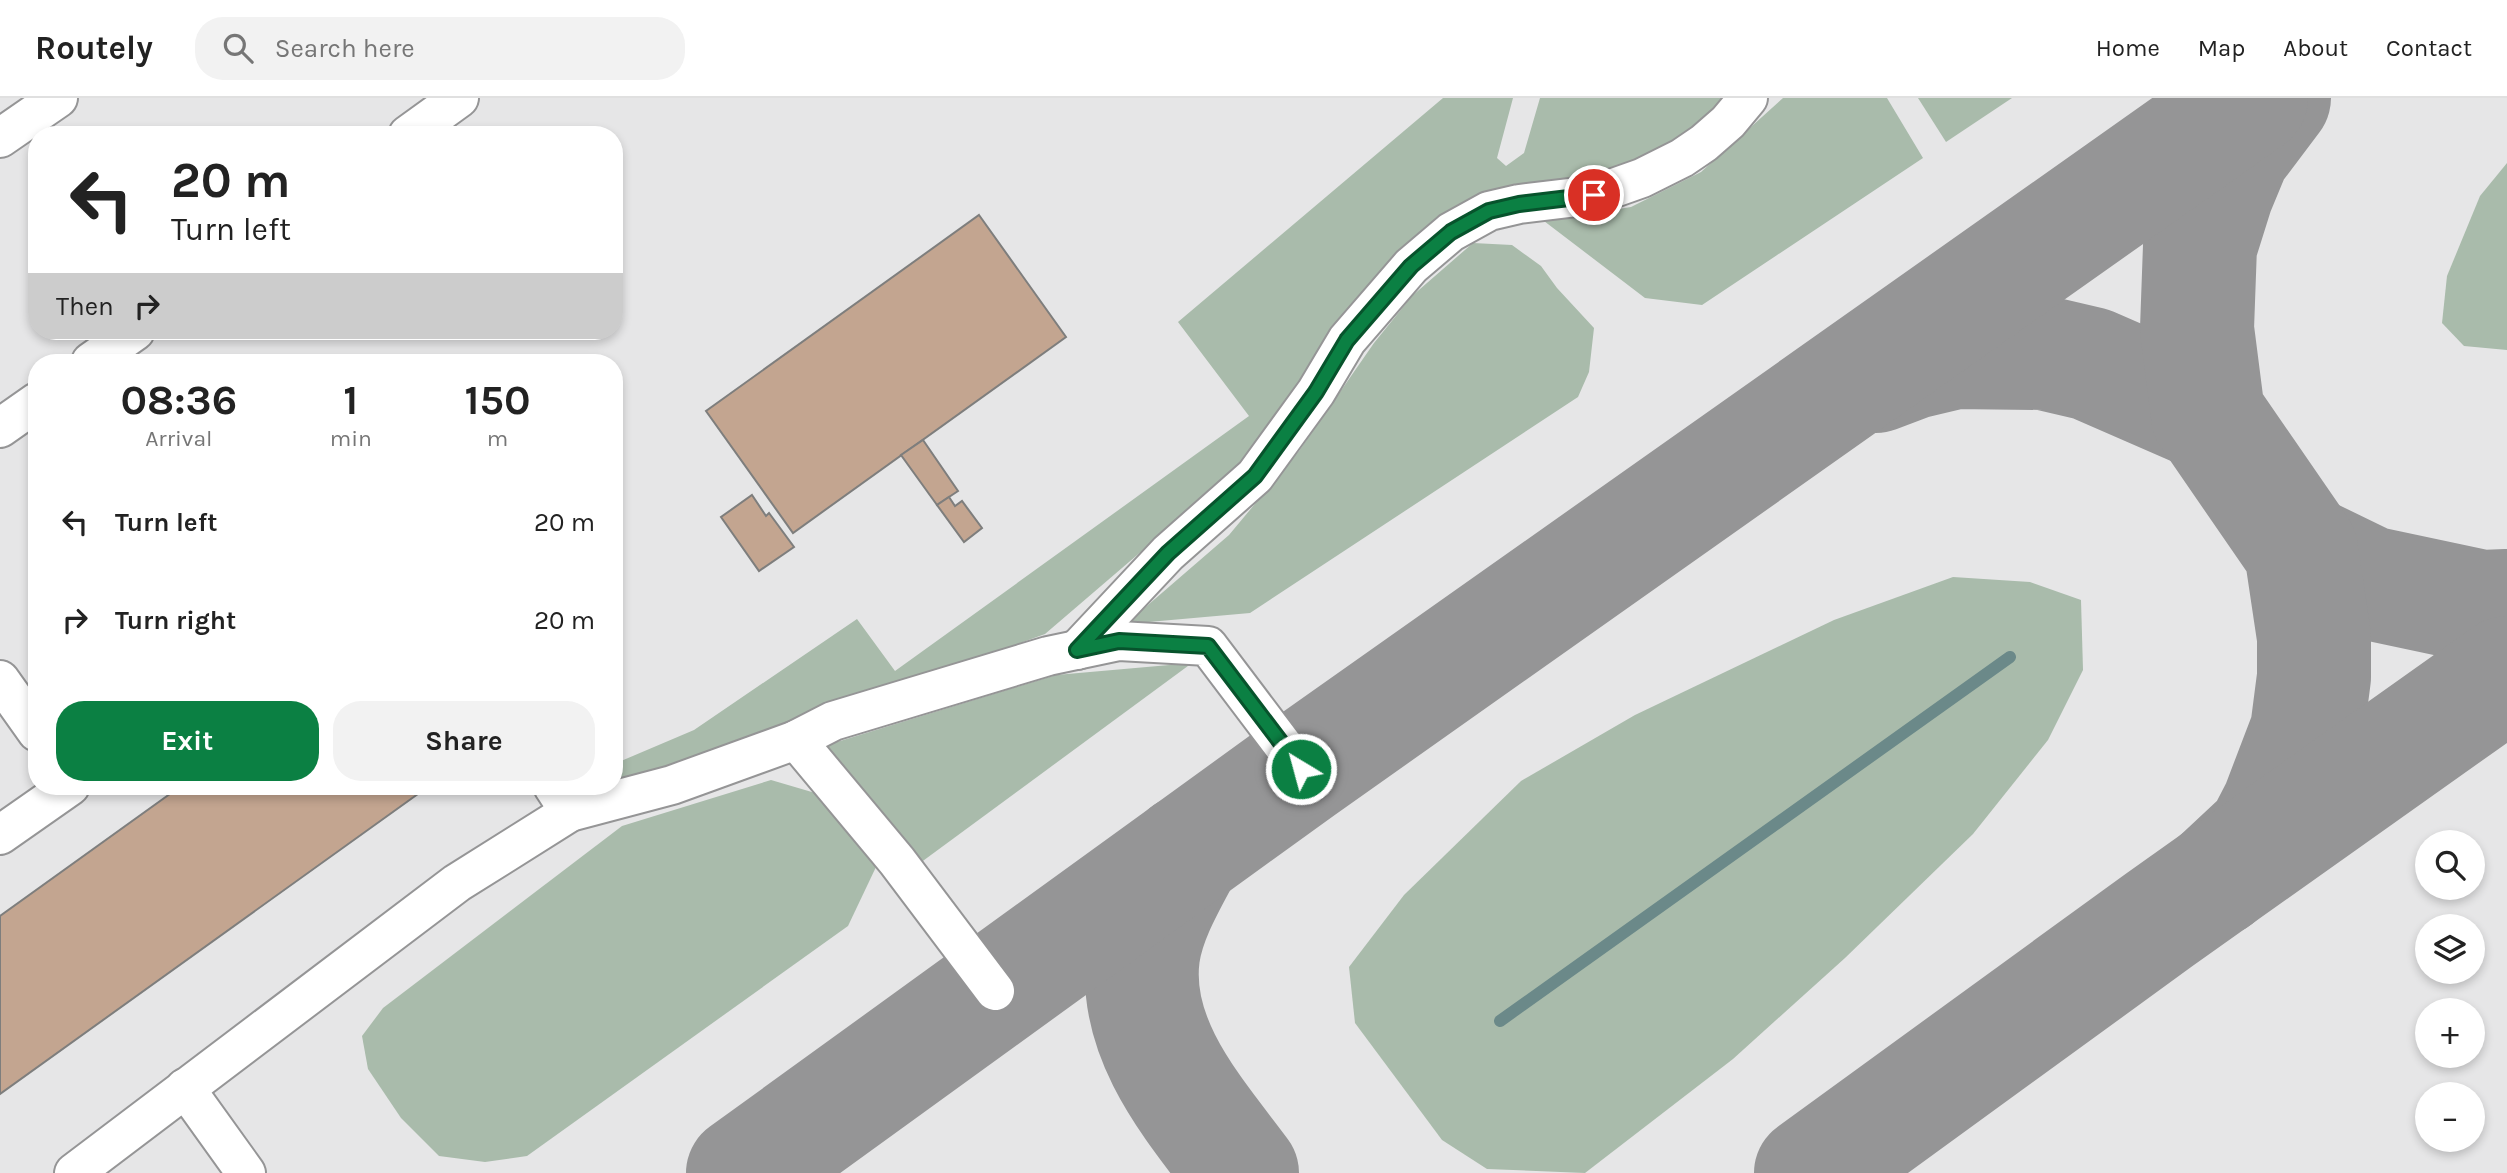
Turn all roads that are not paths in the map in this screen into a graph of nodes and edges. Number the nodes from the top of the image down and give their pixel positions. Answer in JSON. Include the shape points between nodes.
{"nodes":[{"id":1,"x":459,"y":98,"type":"edge"},
{"id":2,"x":1748,"y":98,"type":"edge"},
{"id":3,"x":38,"y":103,"type":"edge"},
{"id":4,"x":420,"y":126,"type":"edge"},
{"id":5,"x":0,"y":138,"type":"edge"},
{"id":6,"x":122,"y":340,"type":"edge"},
{"id":7,"x":102,"y":354,"type":"edge"},
{"id":8,"x":28,"y":408,"type":"edge"},
{"id":9,"x":0,"y":428,"type":"edge"},
{"id":10,"x":1077,"y":650,"type":"junction"},
{"id":11,"x":0,"y":680,"type":"edge"},
{"id":12,"x":28,"y":719,"type":"edge"},
{"id":13,"x":796,"y":740,"type":"junction"},
{"id":14,"x":1301,"y":769,"type":"dead end"},
{"id":15,"x":623,"y":791,"type":"edge"},
{"id":16,"x":56,"y":795,"type":"edge"},
{"id":17,"x":593,"y":795,"type":"edge"},
{"id":18,"x":561,"y":799,"type":"edge"},
{"id":19,"x":0,"y":835,"type":"edge"},
{"id":20,"x":995,"y":990,"type":"dead end"},
{"id":21,"x":185,"y":1088,"type":"junction"},
{"id":22,"x":74,"y":1173,"type":"edge"},
{"id":23,"x":246,"y":1173,"type":"edge"}],
"edges":[{"from":1,"to":4,"type":"lane"},
{"from":2,"to":10,"type":"lane","via":[[1704,142],[1642,178],[1594,195],[1489,211],[1451,232],[1411,266],[1347,340],[1255,476],[1168,553]]},
{"from":3,"to":5,"type":"lane"},
{"from":6,"to":7,"type":"lane"},
{"from":8,"to":9,"type":"lane"},
{"from":10,"to":13,"type":"lane","via":[[833,721]]},
{"from":10,"to":14,"type":"lane","via":[[1119,641],[1208,646]]},
{"from":11,"to":12,"type":"lane"},
{"from":13,"to":15,"type":"lane","via":[[672,785]]},
{"from":13,"to":20,"type":"lane","via":[[897,861]]},
{"from":16,"to":19,"type":"lane"},
{"from":17,"to":18,"type":"lane"},
{"from":18,"to":21,"type":"lane"},
{"from":21,"to":22,"type":"lane"},
{"from":21,"to":23,"type":"lane"}]}
